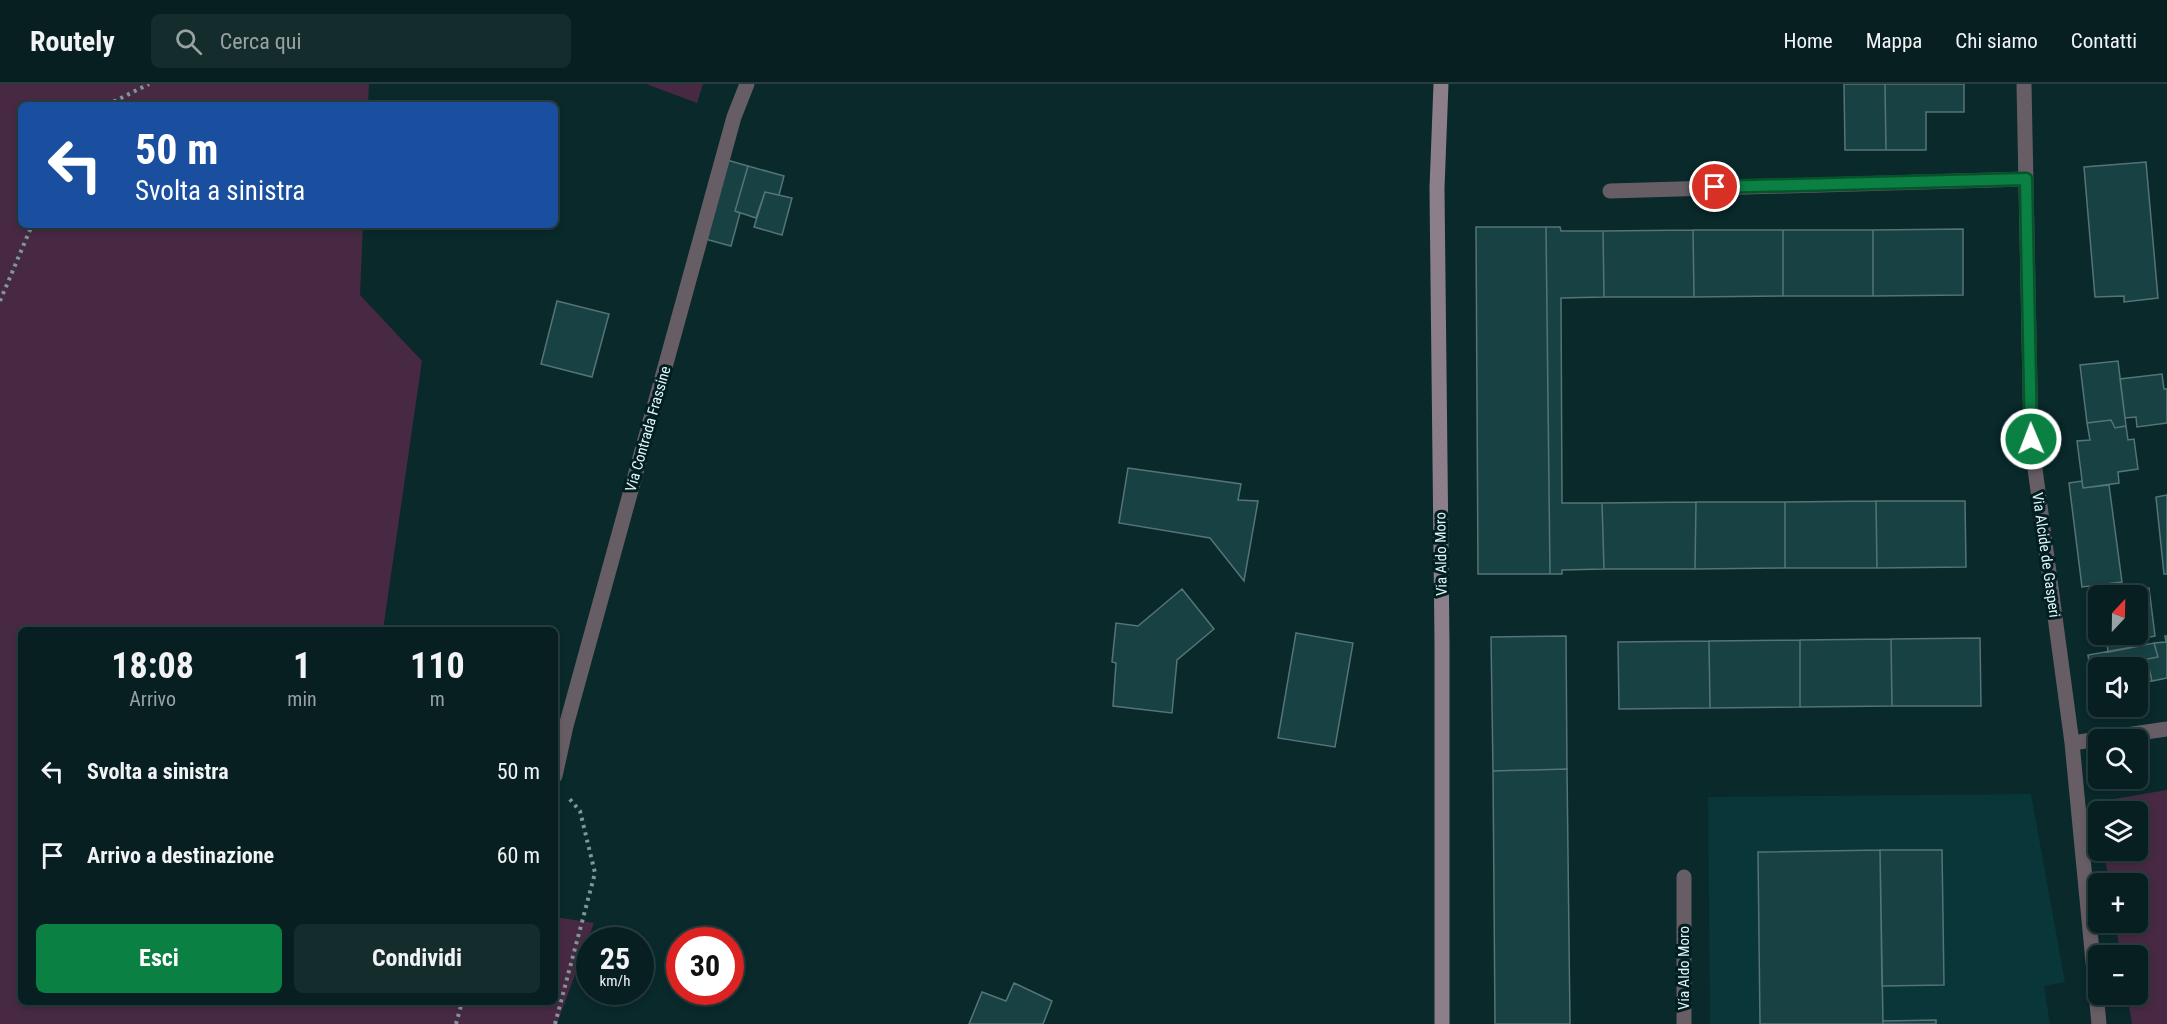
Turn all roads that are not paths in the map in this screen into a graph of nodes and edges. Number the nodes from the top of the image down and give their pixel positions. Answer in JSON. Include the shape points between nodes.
{"nodes":[{"id":1,"x":747,"y":84,"type":"edge"},
{"id":2,"x":1441,"y":84,"type":"edge"},
{"id":3,"x":2024,"y":84,"type":"edge"},
{"id":4,"x":2026,"y":179,"type":"junction"},
{"id":5,"x":1610,"y":191,"type":"dead end"},
{"id":6,"x":2167,"y":729,"type":"edge"},
{"id":7,"x":2072,"y":743,"type":"junction"},
{"id":8,"x":558,"y":783,"type":"edge"},
{"id":9,"x":1684,"y":877,"type":"dead end"},
{"id":10,"x":1442,"y":1024,"type":"edge"},
{"id":11,"x":1684,"y":1024,"type":"edge"},
{"id":12,"x":2099,"y":1024,"type":"edge"}],
"edges":[{"from":1,"to":8,"type":"street","name":"Via Contrada Frassine","via":[[734,117],[566,726]]},
{"from":2,"to":10,"type":"street","name":"Via Aldo Moro","via":[[1437,188]]},
{"from":3,"to":4,"type":"street","name":"Via Alcide de Gasperi"},
{"from":4,"to":5,"type":"street"},
{"from":4,"to":7,"type":"street","name":"Via Alcide de Gasperi","via":[[2031,439]]},
{"from":6,"to":7,"type":"street"},
{"from":7,"to":12,"type":"street","name":"Via Alcide de Gasperi"},
{"from":9,"to":11,"type":"street","name":"Via Aldo Moro"}]}
